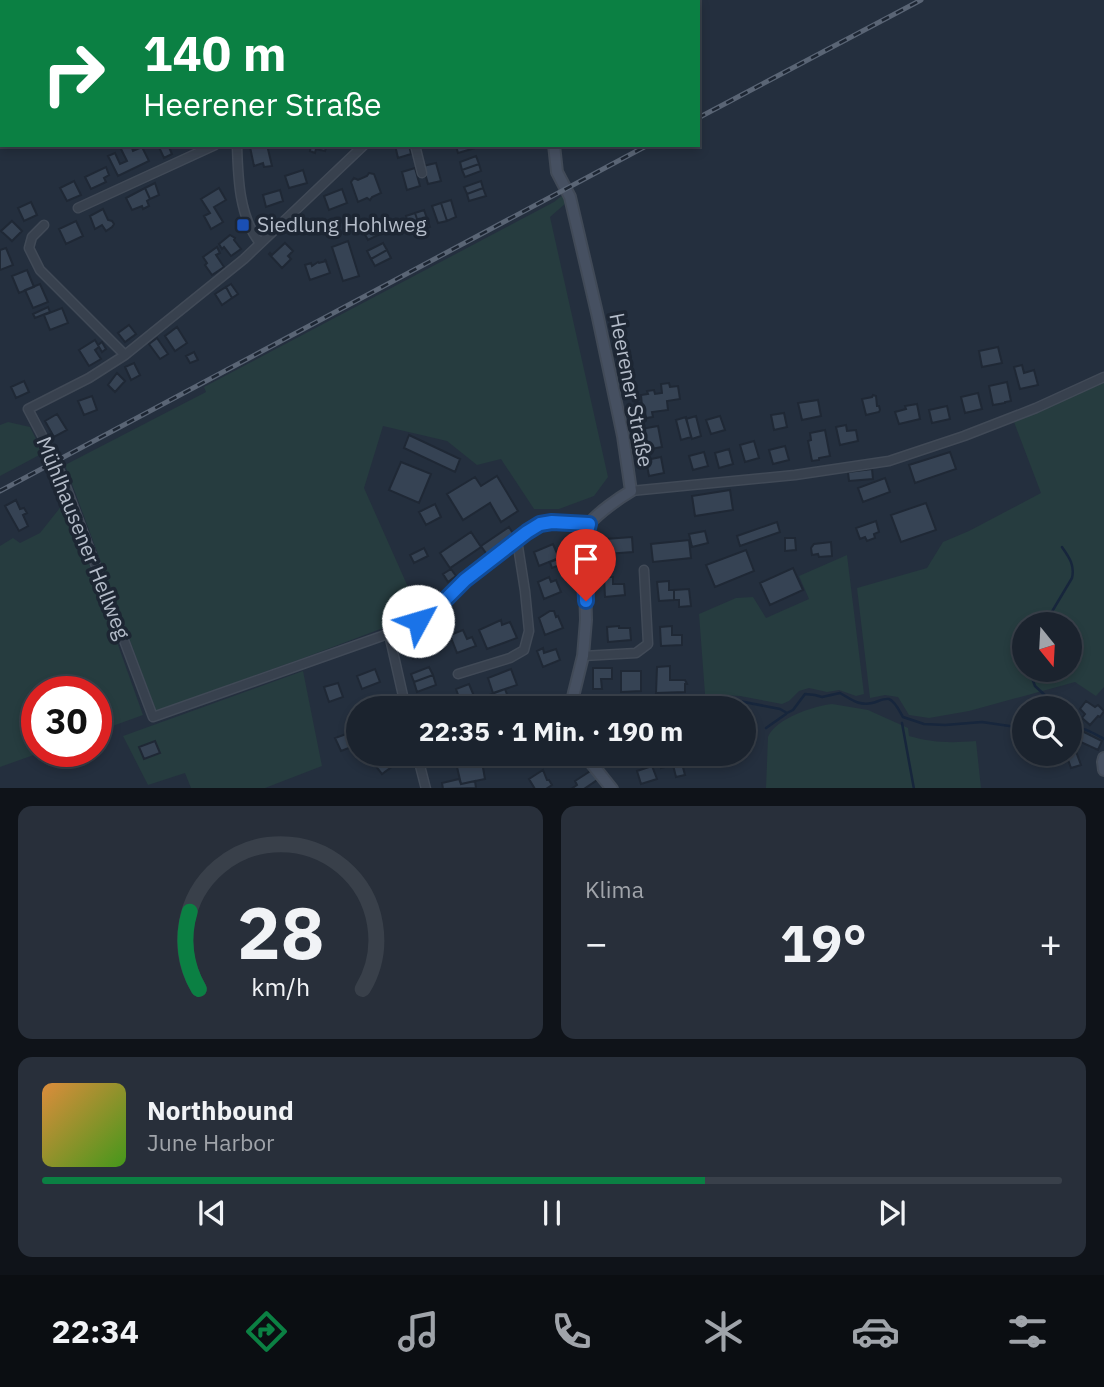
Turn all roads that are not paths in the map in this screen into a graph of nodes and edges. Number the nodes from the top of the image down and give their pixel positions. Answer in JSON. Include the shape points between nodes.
{"nodes":[{"id":1,"x":211,"y":147,"type":"edge"},
{"id":2,"x":237,"y":147,"type":"edge"},
{"id":3,"x":362,"y":147,"type":"edge"},
{"id":4,"x":416,"y":147,"type":"edge"},
{"id":5,"x":554,"y":147,"type":"edge"},
{"id":6,"x":422,"y":173,"type":"dead end"},
{"id":7,"x":78,"y":208,"type":"dead end"},
{"id":8,"x":44,"y":225,"type":"dead end"},
{"id":9,"x":260,"y":243,"type":"junction"},
{"id":10,"x":125,"y":355,"type":"junction"},
{"id":11,"x":1104,"y":377,"type":"edge"},
{"id":12,"x":631,"y":491,"type":"junction"},
{"id":13,"x":589,"y":524,"type":"junction"},
{"id":14,"x":517,"y":540,"type":"junction"},
{"id":15,"x":644,"y":570,"type":"dead end"},
{"id":16,"x":389,"y":634,"type":"junction"},
{"id":17,"x":583,"y":656,"type":"junction"},
{"id":18,"x":458,"y":674,"type":"dead end"},
{"id":19,"x":403,"y":696,"type":"edge"},
{"id":20,"x":573,"y":696,"type":"edge"},
{"id":21,"x":1104,"y":758,"type":"edge"},
{"id":22,"x":419,"y":766,"type":"edge"},
{"id":23,"x":593,"y":766,"type":"edge"},
{"id":24,"x":1104,"y":770,"type":"edge"},
{"id":25,"x":426,"y":788,"type":"edge"},
{"id":26,"x":610,"y":788,"type":"edge"}],
"edges":[{"from":1,"to":7,"type":"street"},
{"from":2,"to":9,"type":"street","via":[[243,202],[251,232]]},
{"from":3,"to":9,"type":"street","name":"Mühlhausener Hellweg"},
{"from":4,"to":6,"type":"street"},
{"from":5,"to":12,"type":"street","name":"Heerener Straße","via":[[557,172],[569,197],[597,313]]},
{"from":8,"to":10,"type":"street","via":[[29,248],[40,270]]},
{"from":9,"to":10,"type":"street","name":"Mühlhausener Hellweg"},
{"from":10,"to":16,"type":"street","name":"Mühlhausener Hellweg","via":[[28,409],[62,476],[153,717]]},
{"from":11,"to":12,"type":"street","via":[[964,436],[888,461]]},
{"from":12,"to":13,"type":"street","name":"Heerener Straße"},
{"from":13,"to":14,"type":"street","via":[[540,524]]},
{"from":13,"to":17,"type":"street","via":[[584,545]]},
{"from":14,"to":16,"type":"street","via":[[434,611]]},
{"from":14,"to":18,"type":"street","via":[[529,631],[524,650]]},
{"from":15,"to":17,"type":"street","via":[[648,644],[636,653]]},
{"from":16,"to":19,"type":"street"},
{"from":17,"to":20,"type":"street"},
{"from":21,"to":24,"type":"street"},
{"from":22,"to":25,"type":"street"},
{"from":23,"to":26,"type":"street"}]}
